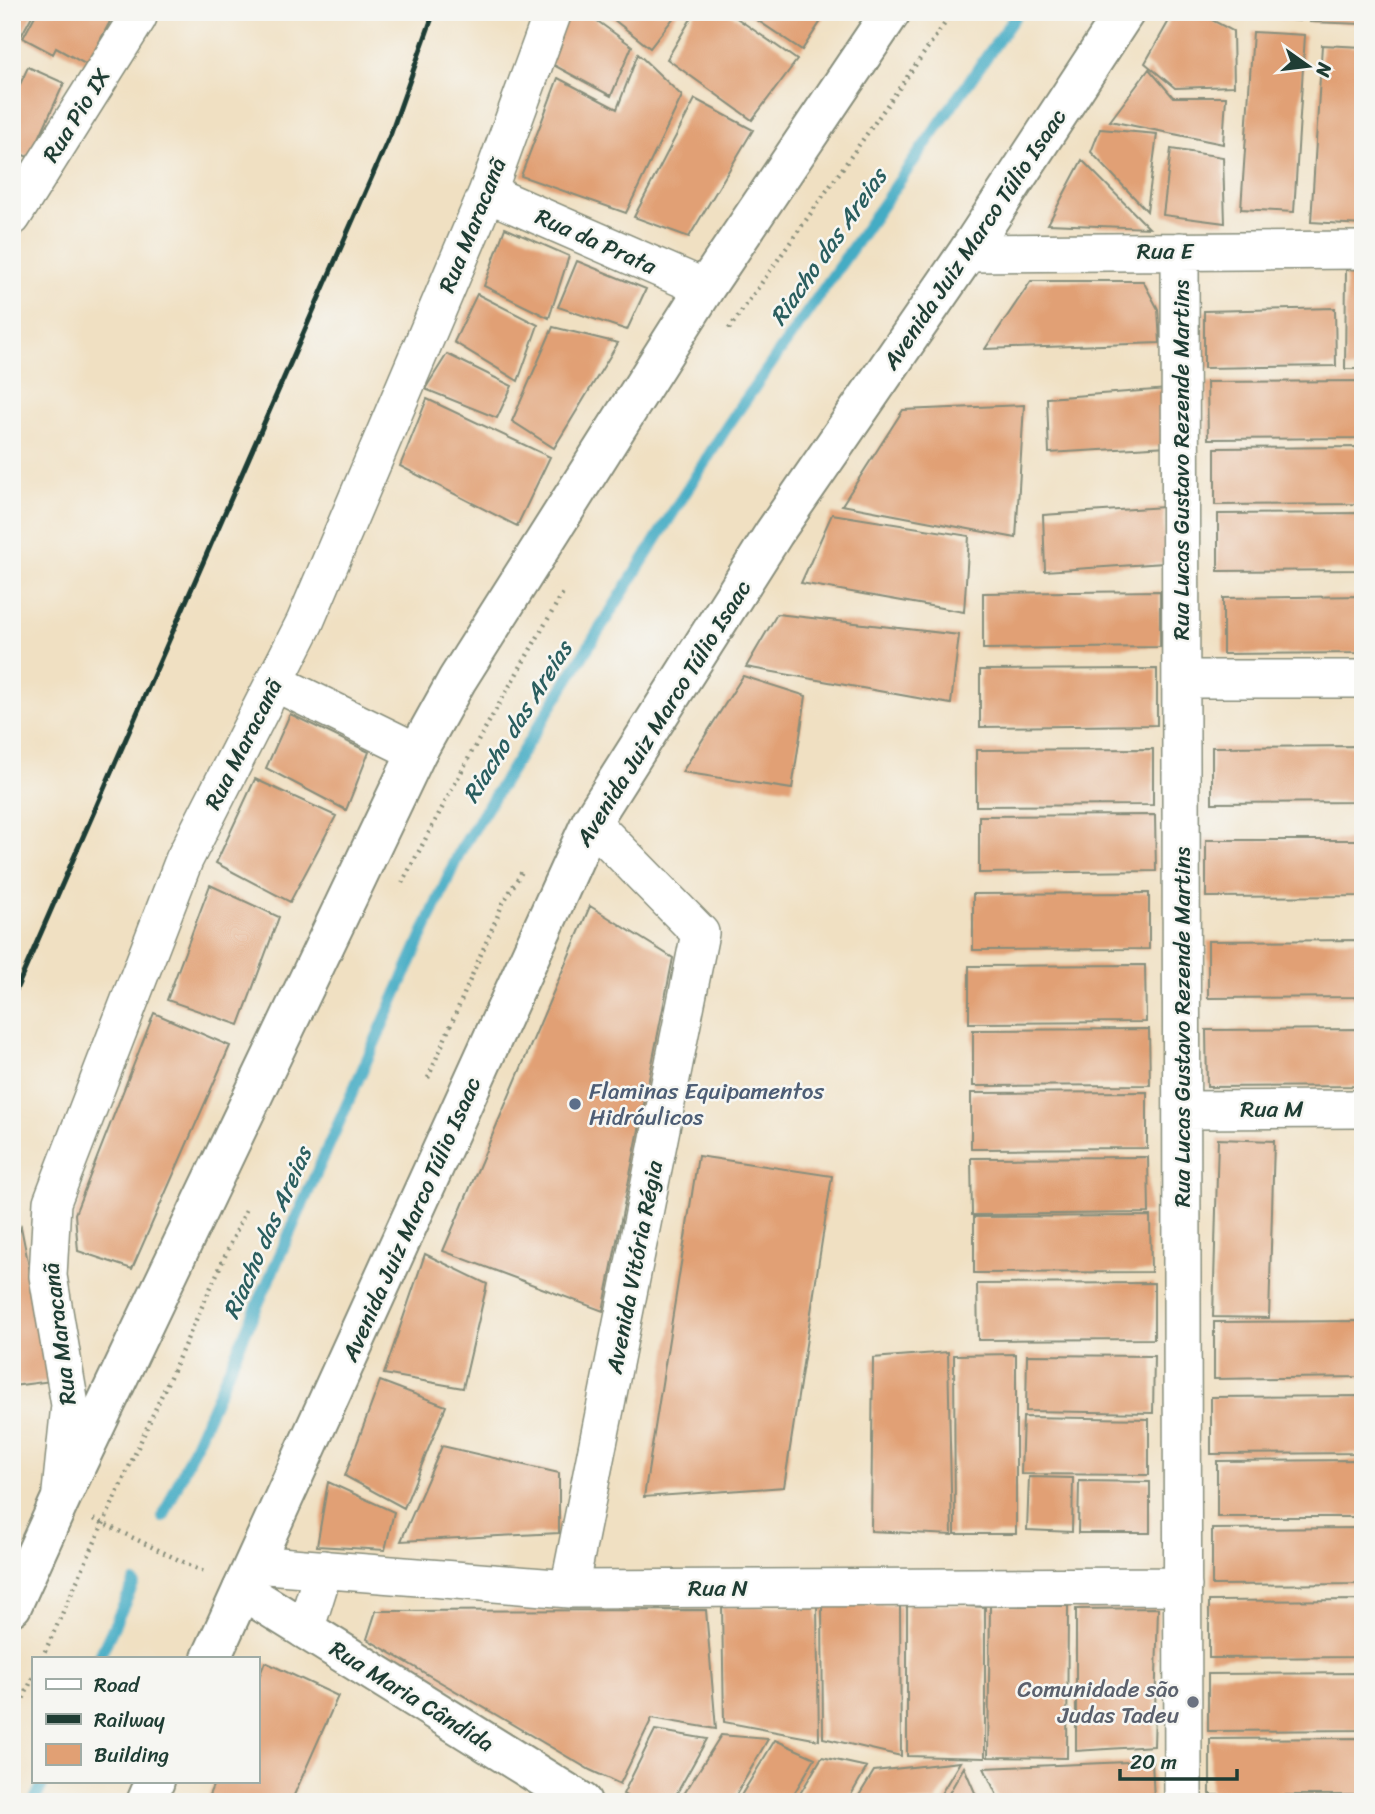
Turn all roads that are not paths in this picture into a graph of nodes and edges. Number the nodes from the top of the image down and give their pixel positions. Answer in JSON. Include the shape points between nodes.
{"nodes":[{"id":1,"x":138,"y":12,"type":"edge"},
{"id":2,"x":553,"y":12,"type":"edge"},
{"id":3,"x":891,"y":12,"type":"edge"},
{"id":4,"x":1125,"y":12,"type":"edge"},
{"id":5,"x":487,"y":193,"type":"junction"},
{"id":6,"x":12,"y":216,"type":"edge"},
{"id":7,"x":1363,"y":250,"type":"edge"},
{"id":8,"x":1180,"y":251,"type":"junction"},
{"id":9,"x":967,"y":253,"type":"junction"},
{"id":10,"x":705,"y":288,"type":"junction"},
{"id":11,"x":1363,"y":678,"type":"edge"},
{"id":12,"x":1181,"y":679,"type":"junction"},
{"id":13,"x":274,"y":682,"type":"junction"},
{"id":14,"x":417,"y":752,"type":"junction"},
{"id":15,"x":591,"y":822,"type":"junction"},
{"id":16,"x":1363,"y":1109,"type":"edge"},
{"id":17,"x":1182,"y":1110,"type":"junction"},
{"id":18,"x":61,"y":1498,"type":"junction"},
{"id":19,"x":324,"y":1569,"type":"junction"},
{"id":20,"x":248,"y":1577,"type":"junction"},
{"id":21,"x":1183,"y":1586,"type":"junction"},
{"id":22,"x":569,"y":1589,"type":"junction"},
{"id":23,"x":12,"y":1606,"type":"edge"},
{"id":24,"x":305,"y":1630,"type":"junction"},
{"id":25,"x":211,"y":1657,"type":"edge"},
{"id":26,"x":154,"y":1783,"type":"edge"},
{"id":27,"x":146,"y":1802,"type":"edge"},
{"id":28,"x":582,"y":1802,"type":"edge"},
{"id":29,"x":1183,"y":1802,"type":"edge"}],
"edges":[{"from":1,"to":6,"type":"street","name":"Rua Pio IX"},
{"from":2,"to":5,"type":"street","name":"Rua Maracanã"},
{"from":3,"to":10,"type":"main road"},
{"from":4,"to":9,"type":"main road","name":"Avenida Juiz Marco Túlio Isaac"},
{"from":5,"to":10,"type":"street","name":"Rua da Prata"},
{"from":5,"to":13,"type":"street","name":"Rua Maracanã","via":[[305,622]]},
{"from":7,"to":8,"type":"street","name":"Rua E"},
{"from":8,"to":9,"type":"street","name":"Rua E"},
{"from":8,"to":12,"type":"street","name":"Rua Lucas Gustavo Rezende Martins"},
{"from":9,"to":15,"type":"main road","name":"Avenida Juiz Marco Túlio Isaac","via":[[774,533]]},
{"from":10,"to":14,"type":"main road","via":[[465,668]]},
{"from":11,"to":12,"type":"street"},
{"from":12,"to":17,"type":"street","name":"Rua Lucas Gustavo Rezende Martins"},
{"from":13,"to":14,"type":"street"},
{"from":13,"to":18,"type":"street","name":"Rua Maracanã","via":[[184,860],[52,1202],[48,1276],[70,1405]]},
{"from":14,"to":18,"type":"main road"},
{"from":15,"to":20,"type":"main road","name":"Avenida Juiz Marco Túlio Isaac"},
{"from":15,"to":22,"type":"street","name":"Avenida Vitória Régia","via":[[700,933]]},
{"from":16,"to":17,"type":"street","name":"Rua M"},
{"from":17,"to":21,"type":"street","name":"Rua Lucas Gustavo Rezende Martins"},
{"from":18,"to":23,"type":"main road"},
{"from":19,"to":20,"type":"street","name":"Rua N"},
{"from":19,"to":22,"type":"street","name":"Rua N"},
{"from":19,"to":24,"type":"street"},
{"from":20,"to":24,"type":"main road","name":"Rua Maria Cândida"},
{"from":20,"to":25,"type":"main road","name":"Avenida Juiz Marco Túlio Isaac"},
{"from":21,"to":22,"type":"street","name":"Rua N"},
{"from":21,"to":29,"type":"street","name":"Rua Lucas Gustavo Rezende Martins"},
{"from":24,"to":28,"type":"main road","name":"Rua Maria Cândida"},
{"from":26,"to":27,"type":"main road"}]}
